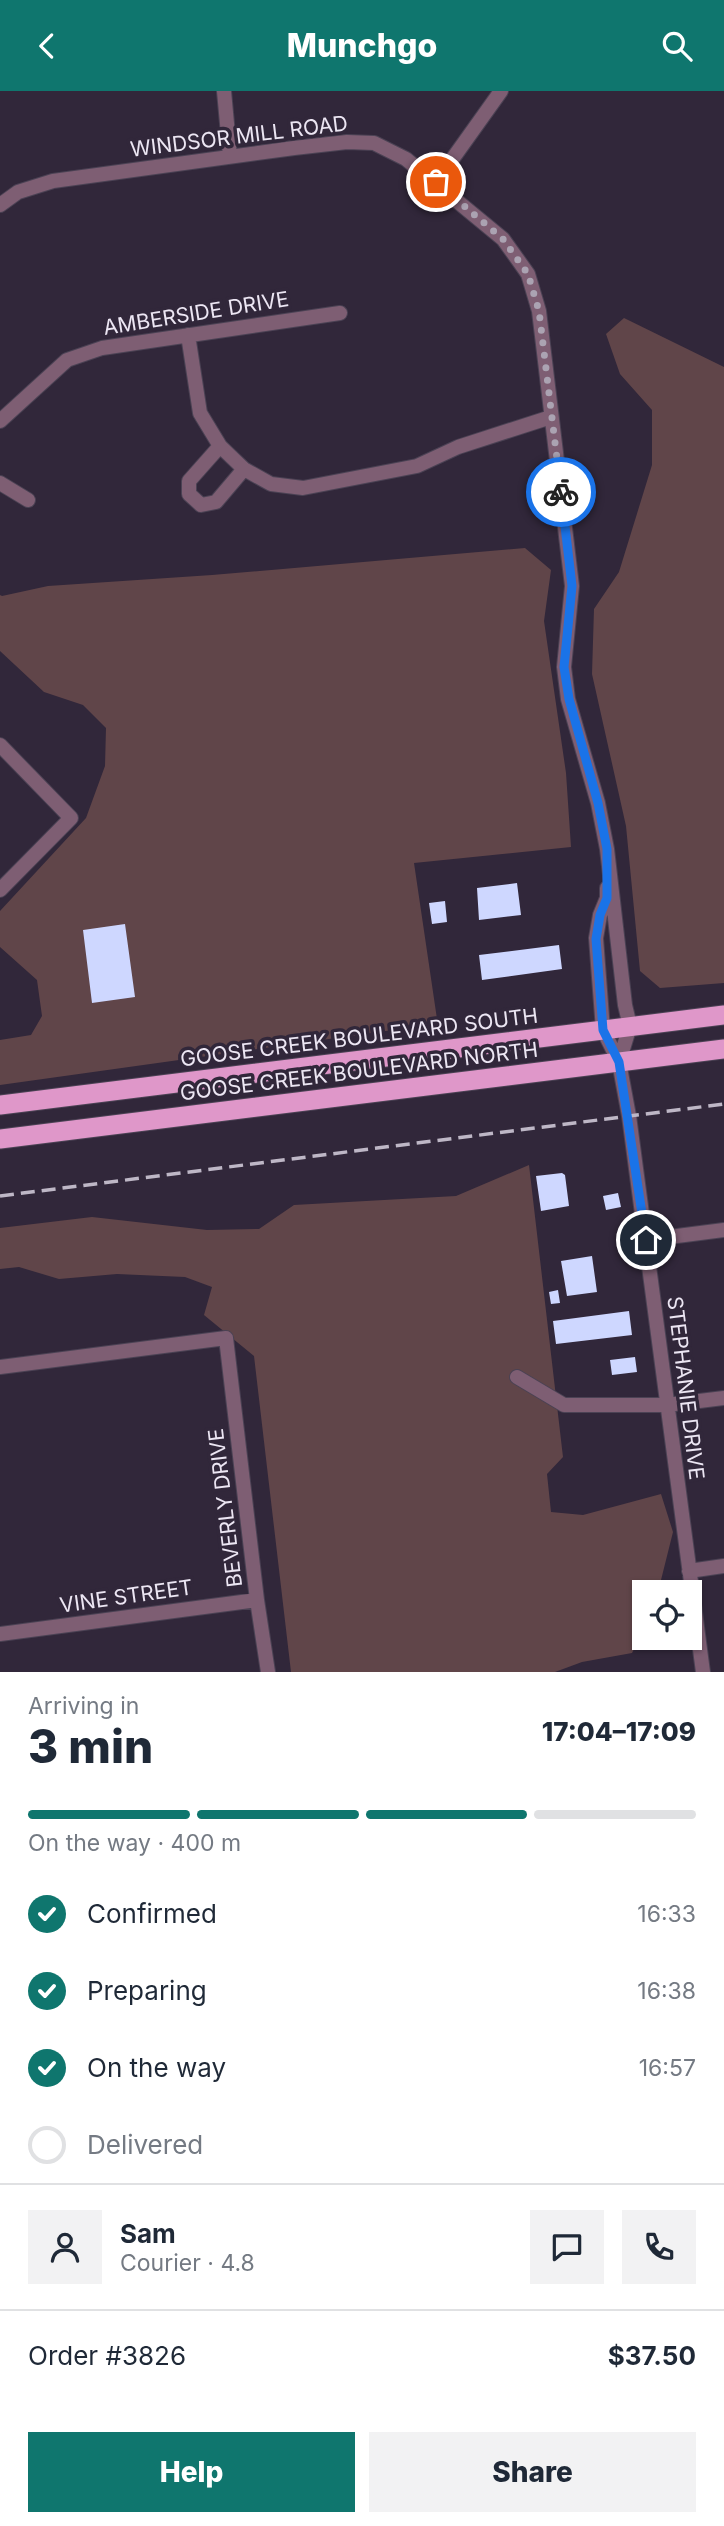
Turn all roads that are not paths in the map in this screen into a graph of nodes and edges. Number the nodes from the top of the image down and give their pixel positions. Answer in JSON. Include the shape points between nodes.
{"nodes":[{"id":1,"x":223,"y":91,"type":"edge"},
{"id":2,"x":501,"y":91,"type":"edge"},
{"id":3,"x":230,"y":156,"type":"junction"},
{"id":4,"x":436,"y":182,"type":"junction"},
{"id":5,"x":0,"y":205,"type":"edge"},
{"id":6,"x":340,"y":313,"type":"dead end"},
{"id":7,"x":188,"y":335,"type":"junction"},
{"id":8,"x":551,"y":417,"type":"junction"},
{"id":9,"x":0,"y":421,"type":"edge"},
{"id":10,"x":220,"y":446,"type":"junction"},
{"id":11,"x":244,"y":469,"type":"junction"},
{"id":12,"x":0,"y":483,"type":"edge"},
{"id":13,"x":28,"y":500,"type":"dead end"},
{"id":14,"x":0,"y":745,"type":"edge"},
{"id":15,"x":607,"y":849,"type":"junction"},
{"id":16,"x":0,"y":890,"type":"edge"},
{"id":17,"x":724,"y":1015,"type":"edge"},
{"id":18,"x":630,"y":1026,"type":"junction"},
{"id":19,"x":603,"y":1030,"type":"junction"},
{"id":20,"x":724,"y":1049,"type":"edge"},
{"id":21,"x":619,"y":1062,"type":"junction"},
{"id":22,"x":0,"y":1105,"type":"edge"},
{"id":23,"x":0,"y":1139,"type":"edge"},
{"id":24,"x":724,"y":1230,"type":"edge"},
{"id":25,"x":646,"y":1240,"type":"junction"},
{"id":26,"x":0,"y":1367,"type":"edge"},
{"id":27,"x":517,"y":1377,"type":"dead end"},
{"id":28,"x":724,"y":1398,"type":"edge"},
{"id":29,"x":667,"y":1405,"type":"junction"},
{"id":30,"x":724,"y":1566,"type":"edge"},
{"id":31,"x":689,"y":1571,"type":"junction"},
{"id":32,"x":257,"y":1600,"type":"junction"},
{"id":33,"x":0,"y":1634,"type":"edge"},
{"id":34,"x":268,"y":1672,"type":"edge"},
{"id":35,"x":703,"y":1672,"type":"edge"}],
"edges":[{"from":1,"to":3,"type":"street"},
{"from":2,"to":4,"type":"street"},
{"from":3,"to":4,"type":"street","name":"WINDSOR MILL ROAD","via":[[374,143]]},
{"from":3,"to":5,"type":"street","name":"WINDSOR MILL ROAD","via":[[53,181],[18,193]]},
{"from":4,"to":8,"type":"street","name":"WINDSOR MILL ROAD","via":[[503,239],[528,274],[539,311]]},
{"from":6,"to":7,"type":"street","name":"AMBERSIDE DRIVE"},
{"from":7,"to":9,"type":"street","name":"AMBERSIDE DRIVE","via":[[102,348],[67,360]]},
{"from":7,"to":10,"type":"street","via":[[200,413]]},
{"from":8,"to":11,"type":"street","via":[[458,447],[417,467],[303,488],[271,484]]},
{"from":8,"to":15,"type":"street","name":"WINDSOR MILL ROAD","via":[[572,586],[564,667]]},
{"from":10,"to":11,"type":"street"},
{"from":10,"to":11,"type":"street","via":[[189,481],[189,494],[195,500],[201,505],[216,502]]},
{"from":12,"to":13,"type":"street"},
{"from":14,"to":16,"type":"street","via":[[71,818]]},
{"from":15,"to":18,"type":"street","name":"WINDSOR MILL ROAD"},
{"from":15,"to":19,"type":"street","name":"WINDSOR MILL ROAD","via":[[607,898],[596,939]]},
{"from":17,"to":18,"type":"highway","name":"GOOSE CREEK BOULEVARD SOUTH"},
{"from":18,"to":19,"type":"highway","name":"GOOSE CREEK BOULEVARD SOUTH"},
{"from":18,"to":21,"type":"street","name":"WINDSOR MILL ROAD"},
{"from":19,"to":21,"type":"street","name":"STEPHANIE DRIVE"},
{"from":19,"to":22,"type":"highway","name":"GOOSE CREEK BOULEVARD SOUTH"},
{"from":20,"to":21,"type":"highway","name":"GOOSE CREEK BOULEVARD NORTH"},
{"from":21,"to":23,"type":"highway","name":"GOOSE CREEK BOULEVARD NORTH"},
{"from":21,"to":25,"type":"street","name":"STEPHANIE DRIVE"},
{"from":24,"to":25,"type":"street"},
{"from":25,"to":29,"type":"street","name":"STEPHANIE DRIVE"},
{"from":26,"to":32,"type":"street","name":"BEVERLY DRIVE","via":[[226,1338]]},
{"from":27,"to":29,"type":"street","via":[[564,1405]]},
{"from":28,"to":29,"type":"street"},
{"from":29,"to":31,"type":"street","name":"STEPHANIE DRIVE"},
{"from":30,"to":31,"type":"street"},
{"from":31,"to":35,"type":"street","name":"STEPHANIE DRIVE"},
{"from":32,"to":33,"type":"street","name":"VINE STREET"},
{"from":32,"to":34,"type":"street","name":"BEVERLY DRIVE"}]}
